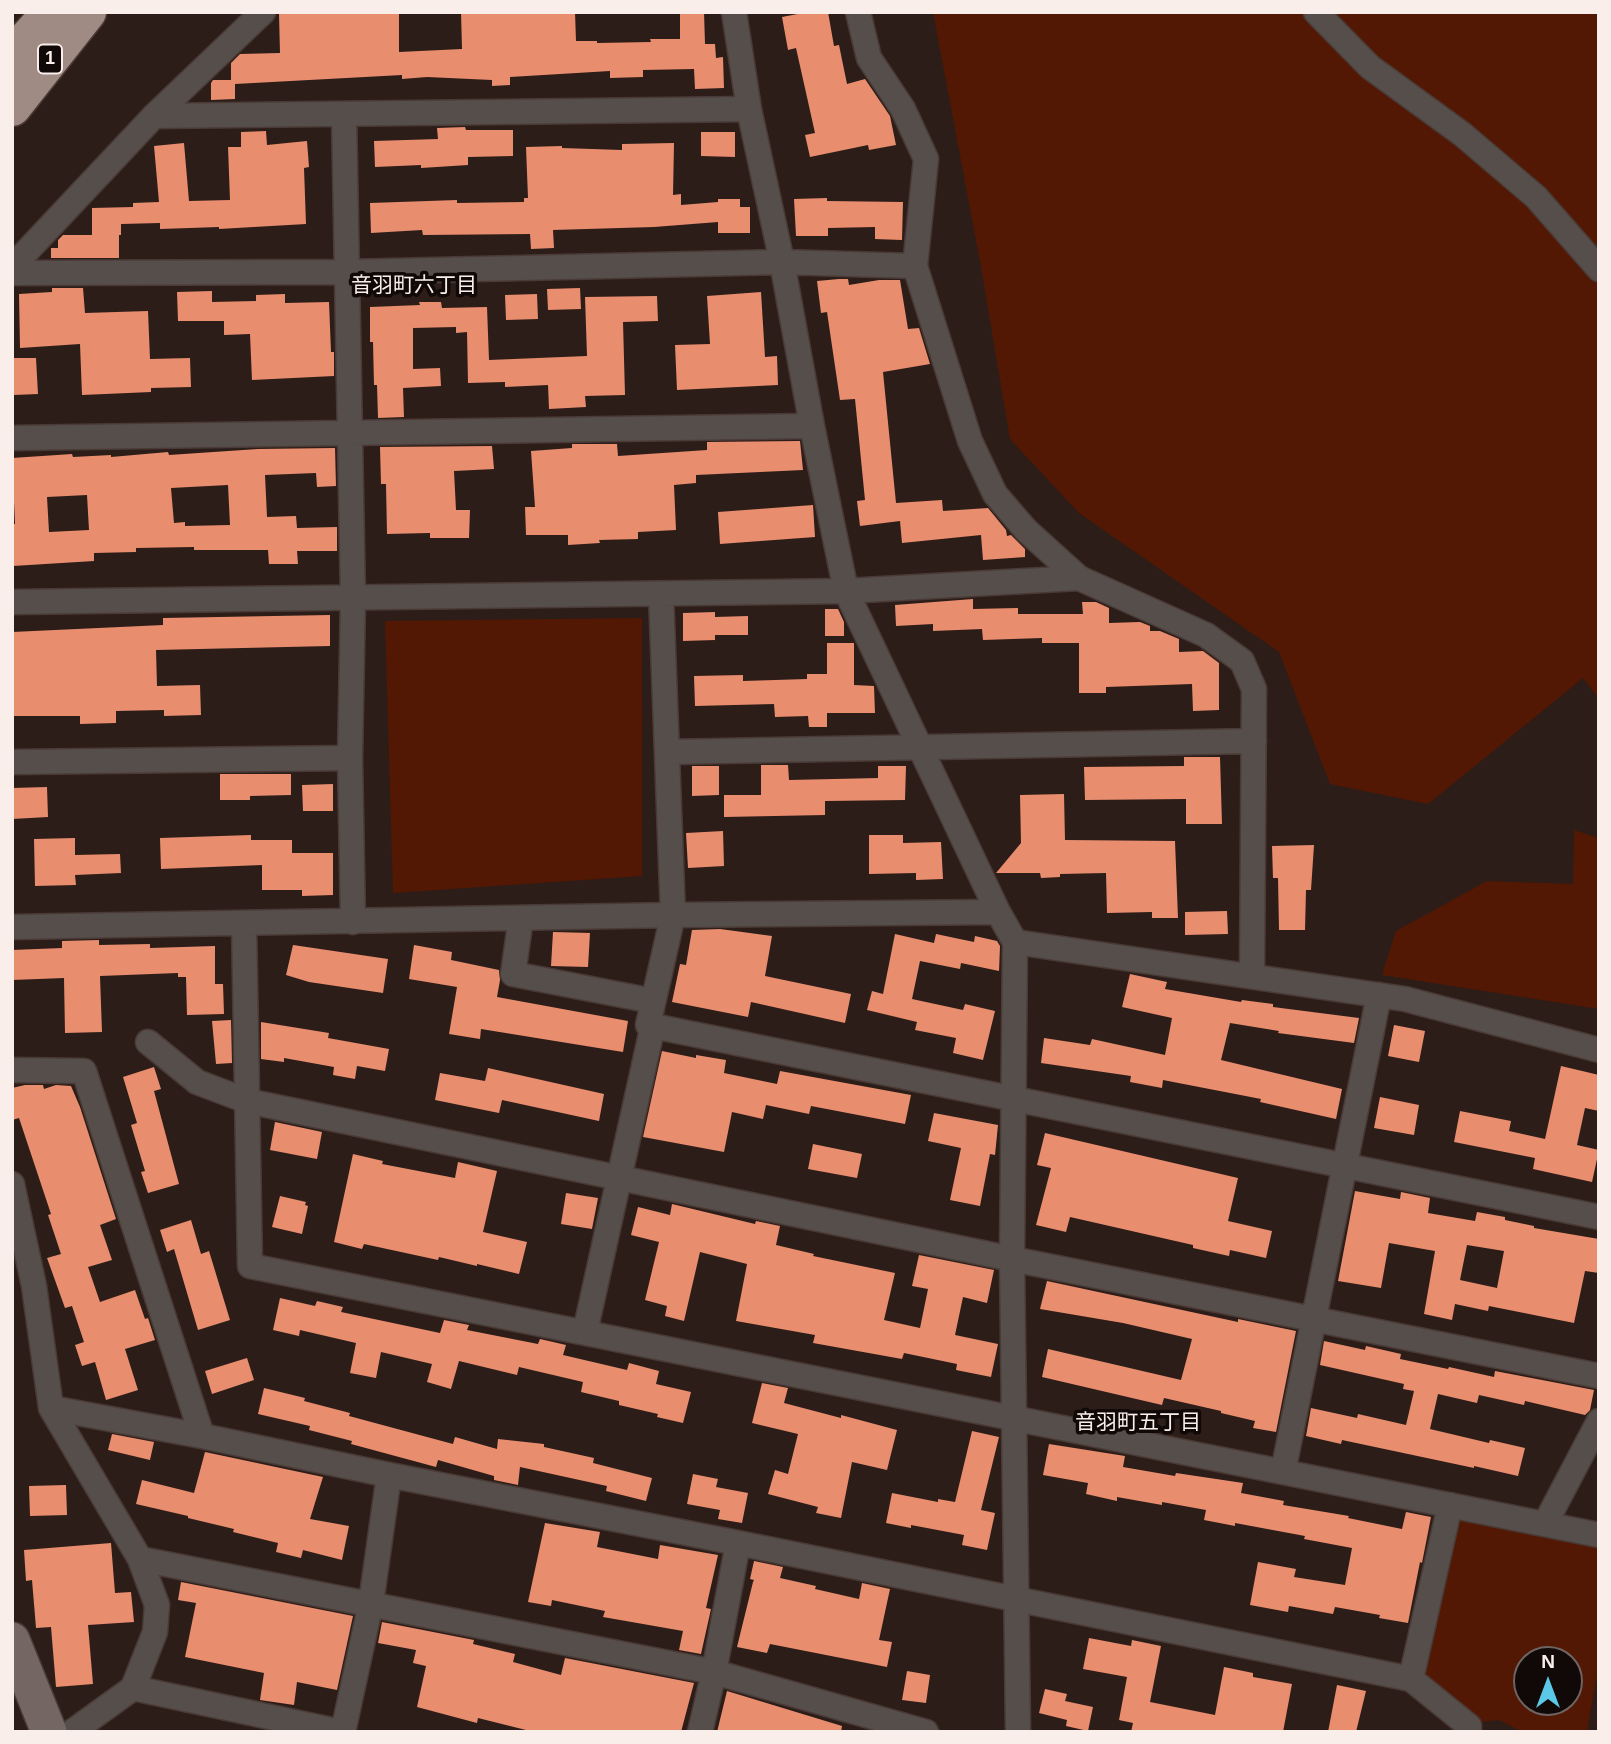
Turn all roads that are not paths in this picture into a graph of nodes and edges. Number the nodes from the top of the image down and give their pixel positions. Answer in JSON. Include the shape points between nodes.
{"nodes":[{"id":1,"x":52,"y":12,"type":"edge"},
{"id":2,"x":87,"y":12,"type":"edge"},
{"id":3,"x":263,"y":12,"type":"edge"},
{"id":4,"x":734,"y":12,"type":"edge"},
{"id":5,"x":858,"y":12,"type":"edge"},
{"id":6,"x":1316,"y":12,"type":"edge"},
{"id":7,"x":12,"y":56,"type":"edge"},
{"id":8,"x":12,"y":107,"type":"edge"},
{"id":9,"x":749,"y":108,"type":"junction"},
{"id":10,"x":344,"y":114,"type":"junction"},
{"id":11,"x":154,"y":116,"type":"junction"},
{"id":12,"x":782,"y":262,"type":"junction"},
{"id":13,"x":915,"y":266,"type":"junction"},
{"id":14,"x":12,"y":267,"type":"edge"},
{"id":15,"x":1599,"y":269,"type":"edge"},
{"id":16,"x":347,"y":272,"type":"junction"},
{"id":17,"x":12,"y":273,"type":"edge"},
{"id":18,"x":812,"y":426,"type":"junction"},
{"id":19,"x":351,"y":433,"type":"junction"},
{"id":20,"x":12,"y":438,"type":"edge"},
{"id":21,"x":1079,"y":578,"type":"junction"},
{"id":22,"x":846,"y":591,"type":"junction"},
{"id":23,"x":661,"y":594,"type":"junction"},
{"id":24,"x":353,"y":598,"type":"junction"},
{"id":25,"x":12,"y":602,"type":"edge"},
{"id":26,"x":1254,"y":741,"type":"junction"},
{"id":27,"x":920,"y":747,"type":"junction"},
{"id":28,"x":667,"y":752,"type":"junction"},
{"id":29,"x":351,"y":758,"type":"junction"},
{"id":30,"x":12,"y":762,"type":"edge"},
{"id":31,"x":998,"y":912,"type":"junction"},
{"id":32,"x":673,"y":915,"type":"junction"},
{"id":33,"x":521,"y":918,"type":"junction"},
{"id":34,"x":353,"y":922,"type":"junction"},
{"id":35,"x":244,"y":923,"type":"junction"},
{"id":36,"x":12,"y":927,"type":"edge"},
{"id":37,"x":1015,"y":942,"type":"junction"},
{"id":38,"x":1252,"y":976,"type":"junction"},
{"id":39,"x":1379,"y":995,"type":"junction"},
{"id":40,"x":653,"y":1013,"type":"junction"},
{"id":41,"x":148,"y":1042,"type":"dead end"},
{"id":42,"x":1599,"y":1050,"type":"edge"},
{"id":43,"x":12,"y":1070,"type":"edge"},
{"id":44,"x":1014,"y":1100,"type":"junction"},
{"id":45,"x":247,"y":1101,"type":"junction"},
{"id":46,"x":1343,"y":1166,"type":"junction"},
{"id":47,"x":617,"y":1177,"type":"junction"},
{"id":48,"x":12,"y":1184,"type":"edge"},
{"id":49,"x":1599,"y":1217,"type":"edge"},
{"id":50,"x":1013,"y":1259,"type":"junction"},
{"id":51,"x":1313,"y":1318,"type":"junction"},
{"id":52,"x":584,"y":1332,"type":"junction"},
{"id":53,"x":1599,"y":1376,"type":"edge"},
{"id":54,"x":51,"y":1408,"type":"junction"},
{"id":55,"x":1015,"y":1418,"type":"junction"},
{"id":56,"x":1599,"y":1421,"type":"edge"},
{"id":57,"x":202,"y":1436,"type":"junction"},
{"id":58,"x":1283,"y":1472,"type":"junction"},
{"id":59,"x":389,"y":1475,"type":"junction"},
{"id":60,"x":1450,"y":1505,"type":"junction"},
{"id":61,"x":1545,"y":1524,"type":"junction"},
{"id":62,"x":1599,"y":1535,"type":"edge"},
{"id":63,"x":738,"y":1543,"type":"junction"},
{"id":64,"x":140,"y":1559,"type":"junction"},
{"id":65,"x":1016,"y":1599,"type":"junction"},
{"id":66,"x":371,"y":1603,"type":"junction"},
{"id":67,"x":13,"y":1646,"type":"edge"},
{"id":68,"x":714,"y":1672,"type":"junction"},
{"id":69,"x":1411,"y":1679,"type":"junction"},
{"id":70,"x":133,"y":1688,"type":"junction"},
{"id":71,"x":49,"y":1732,"type":"edge"},
{"id":72,"x":72,"y":1732,"type":"edge"},
{"id":73,"x":342,"y":1732,"type":"edge"},
{"id":74,"x":700,"y":1732,"type":"edge"},
{"id":75,"x":926,"y":1732,"type":"edge"},
{"id":76,"x":1018,"y":1732,"type":"edge"},
{"id":77,"x":1469,"y":1732,"type":"edge"}],
"edges":[{"from":1,"to":7,"type":"highway","number":"1"},
{"from":2,"to":8,"type":"highway","number":"1"},
{"from":3,"to":11,"type":"street"},
{"from":4,"to":9,"type":"street"},
{"from":5,"to":13,"type":"street","via":[[869,58],[903,108],[926,159]]},
{"from":6,"to":15,"type":"street","via":[[1370,67],[1462,134],[1536,197]]},
{"from":9,"to":10,"type":"street"},
{"from":9,"to":12,"type":"street"},
{"from":10,"to":11,"type":"street"},
{"from":10,"to":16,"type":"street"},
{"from":11,"to":14,"type":"street"},
{"from":12,"to":13,"type":"street"},
{"from":12,"to":16,"type":"street"},
{"from":12,"to":18,"type":"street"},
{"from":13,"to":21,"type":"street","via":[[970,441],[995,494],[1026,530]]},
{"from":16,"to":17,"type":"street"},
{"from":16,"to":19,"type":"street"},
{"from":18,"to":19,"type":"street"},
{"from":18,"to":22,"type":"street"},
{"from":19,"to":20,"type":"street"},
{"from":19,"to":24,"type":"street"},
{"from":21,"to":22,"type":"street"},
{"from":21,"to":26,"type":"street","via":[[1206,635],[1242,661],[1254,689]]},
{"from":22,"to":23,"type":"street"},
{"from":22,"to":27,"type":"street"},
{"from":23,"to":24,"type":"street"},
{"from":23,"to":28,"type":"street"},
{"from":24,"to":25,"type":"street"},
{"from":24,"to":29,"type":"street"},
{"from":26,"to":27,"type":"street"},
{"from":26,"to":38,"type":"street"},
{"from":27,"to":28,"type":"street"},
{"from":27,"to":31,"type":"street"},
{"from":28,"to":32,"type":"street"},
{"from":29,"to":30,"type":"street"},
{"from":29,"to":34,"type":"street"},
{"from":31,"to":32,"type":"street"},
{"from":31,"to":37,"type":"street"},
{"from":32,"to":33,"type":"street"},
{"from":32,"to":40,"type":"street"},
{"from":33,"to":34,"type":"street"},
{"from":33,"to":40,"type":"street","via":[[513,974]]},
{"from":34,"to":35,"type":"street"},
{"from":35,"to":36,"type":"street"},
{"from":35,"to":45,"type":"street"},
{"from":37,"to":38,"type":"street"},
{"from":37,"to":44,"type":"street"},
{"from":38,"to":39,"type":"street"},
{"from":39,"to":42,"type":"street"},
{"from":39,"to":46,"type":"street"},
{"from":40,"to":44,"type":"street"},
{"from":40,"to":47,"type":"street"},
{"from":41,"to":45,"type":"street","via":[[197,1083]]},
{"from":43,"to":57,"type":"street","via":[[84,1071]]},
{"from":44,"to":46,"type":"street"},
{"from":44,"to":50,"type":"street"},
{"from":45,"to":47,"type":"street"},
{"from":45,"to":52,"type":"street","via":[[250,1266]]},
{"from":46,"to":49,"type":"street"},
{"from":46,"to":51,"type":"street"},
{"from":47,"to":50,"type":"street"},
{"from":47,"to":52,"type":"street"},
{"from":48,"to":54,"type":"street","via":[[34,1286]]},
{"from":50,"to":51,"type":"street"},
{"from":50,"to":55,"type":"street"},
{"from":51,"to":53,"type":"street"},
{"from":51,"to":58,"type":"street"},
{"from":52,"to":55,"type":"street"},
{"from":54,"to":57,"type":"street"},
{"from":54,"to":64,"type":"street"},
{"from":55,"to":58,"type":"street"},
{"from":55,"to":65,"type":"street"},
{"from":56,"to":61,"type":"street"},
{"from":57,"to":59,"type":"street"},
{"from":58,"to":60,"type":"street"},
{"from":59,"to":63,"type":"street"},
{"from":59,"to":66,"type":"street"},
{"from":60,"to":61,"type":"street"},
{"from":60,"to":69,"type":"street"},
{"from":61,"to":62,"type":"street"},
{"from":63,"to":65,"type":"street"},
{"from":63,"to":68,"type":"street"},
{"from":64,"to":66,"type":"street"},
{"from":64,"to":70,"type":"street","via":[[158,1605],[155,1632]]},
{"from":65,"to":69,"type":"street"},
{"from":65,"to":76,"type":"street"},
{"from":66,"to":68,"type":"street"},
{"from":66,"to":73,"type":"street"},
{"from":67,"to":71,"type":"street"},
{"from":68,"to":74,"type":"street"},
{"from":68,"to":75,"type":"street"},
{"from":69,"to":77,"type":"street","via":[[1469,1726]]},
{"from":70,"to":72,"type":"street"},
{"from":70,"to":73,"type":"street"}]}
